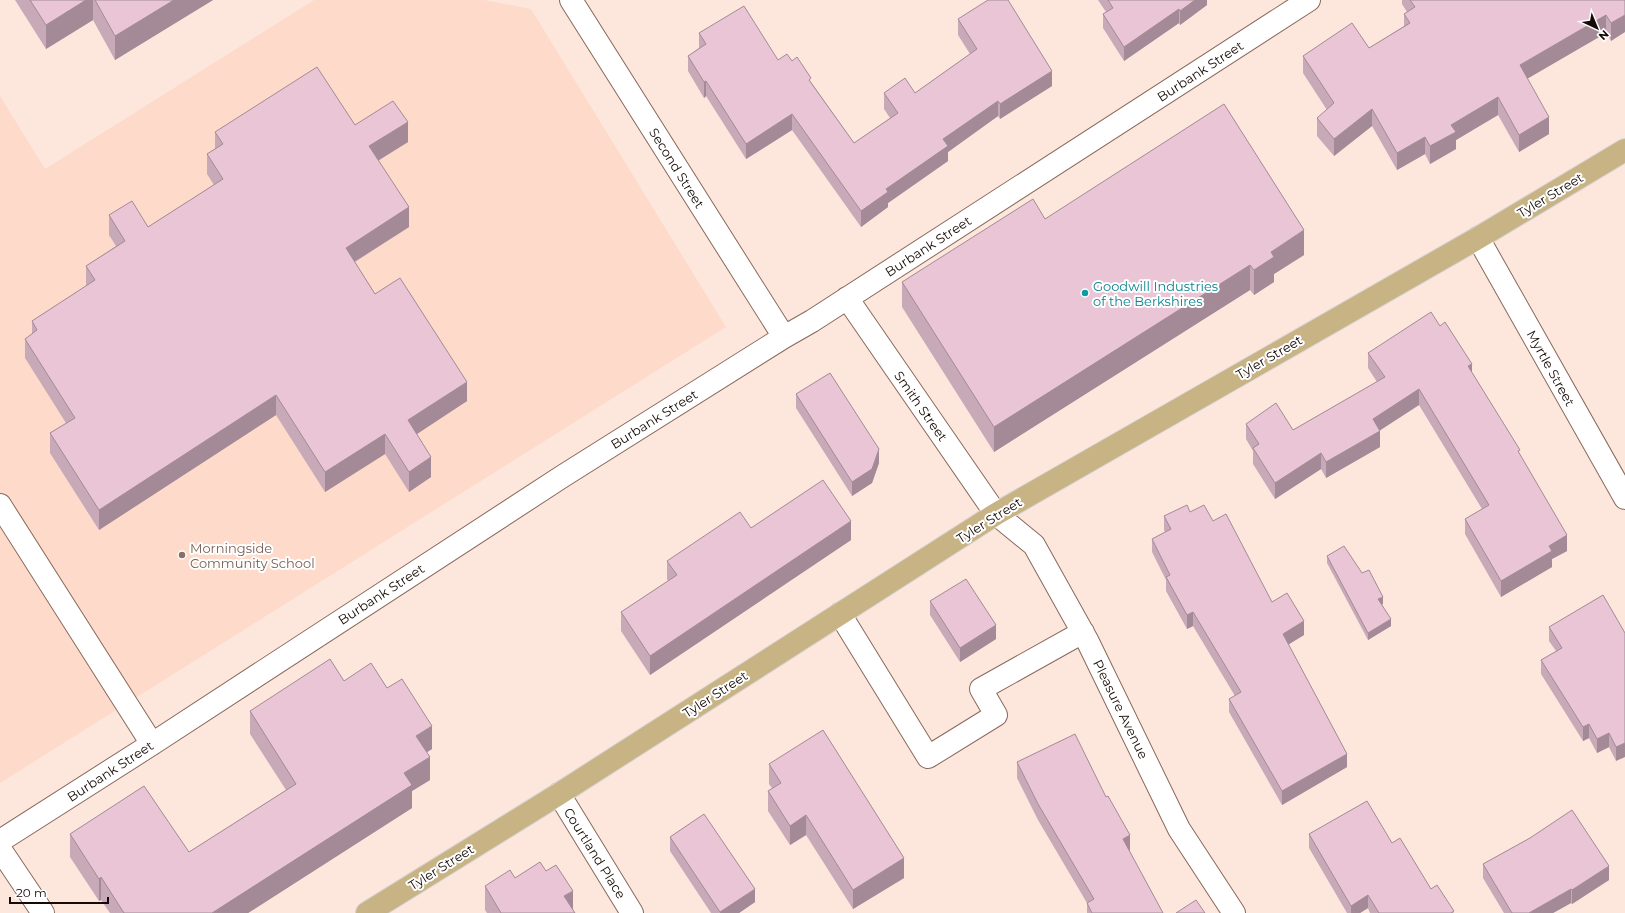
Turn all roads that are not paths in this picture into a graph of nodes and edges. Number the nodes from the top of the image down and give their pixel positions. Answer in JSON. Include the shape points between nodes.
{"nodes":[{"id":1,"x":571,"y":0,"type":"edge"},
{"id":2,"x":1309,"y":0,"type":"edge"},
{"id":3,"x":1625,"y":150,"type":"edge"},
{"id":4,"x":1478,"y":238,"type":"junction"},
{"id":5,"x":847,"y":298,"type":"junction"},
{"id":6,"x":784,"y":337,"type":"junction"},
{"id":7,"x":1625,"y":498,"type":"edge"},
{"id":8,"x":0,"y":505,"type":"edge"},
{"id":9,"x":996,"y":514,"type":"junction"},
{"id":10,"x":840,"y":614,"type":"junction"},
{"id":11,"x":1083,"y":632,"type":"junction"},
{"id":12,"x":152,"y":744,"type":"junction"},
{"id":13,"x":559,"y":794,"type":"junction"},
{"id":14,"x":0,"y":841,"type":"edge"},
{"id":15,"x":0,"y":849,"type":"edge"},
{"id":16,"x":43,"y":913,"type":"edge"},
{"id":17,"x":367,"y":913,"type":"edge"},
{"id":18,"x":632,"y":913,"type":"edge"},
{"id":19,"x":1234,"y":913,"type":"edge"}],
"edges":[{"from":1,"to":6,"type":"street","name":"Second Street"},
{"from":2,"to":5,"type":"street","name":"Burbank Street"},
{"from":3,"to":4,"type":"main road","name":"Tyler Street"},
{"from":4,"to":7,"type":"street","name":"Myrtle Street"},
{"from":4,"to":9,"type":"main road","name":"Tyler Street"},
{"from":5,"to":6,"type":"street","name":"Burbank Street"},
{"from":5,"to":9,"type":"street","name":"Smith Street"},
{"from":6,"to":12,"type":"street","name":"Burbank Street","via":[[564,476]]},
{"from":8,"to":12,"type":"street"},
{"from":9,"to":10,"type":"main road","name":"Tyler Street"},
{"from":9,"to":11,"type":"street","name":"Pleasure Avenue","via":[[1034,545]]},
{"from":10,"to":11,"type":"street","via":[[928,757],[996,715],[981,690]]},
{"from":10,"to":13,"type":"main road","name":"Tyler Street"},
{"from":11,"to":19,"type":"street","name":"Pleasure Avenue","via":[[1179,829]]},
{"from":12,"to":14,"type":"street","name":"Burbank Street"},
{"from":13,"to":17,"type":"main road","name":"Tyler Street"},
{"from":13,"to":18,"type":"street","name":"Courtland Place"},
{"from":15,"to":16,"type":"street"}]}
